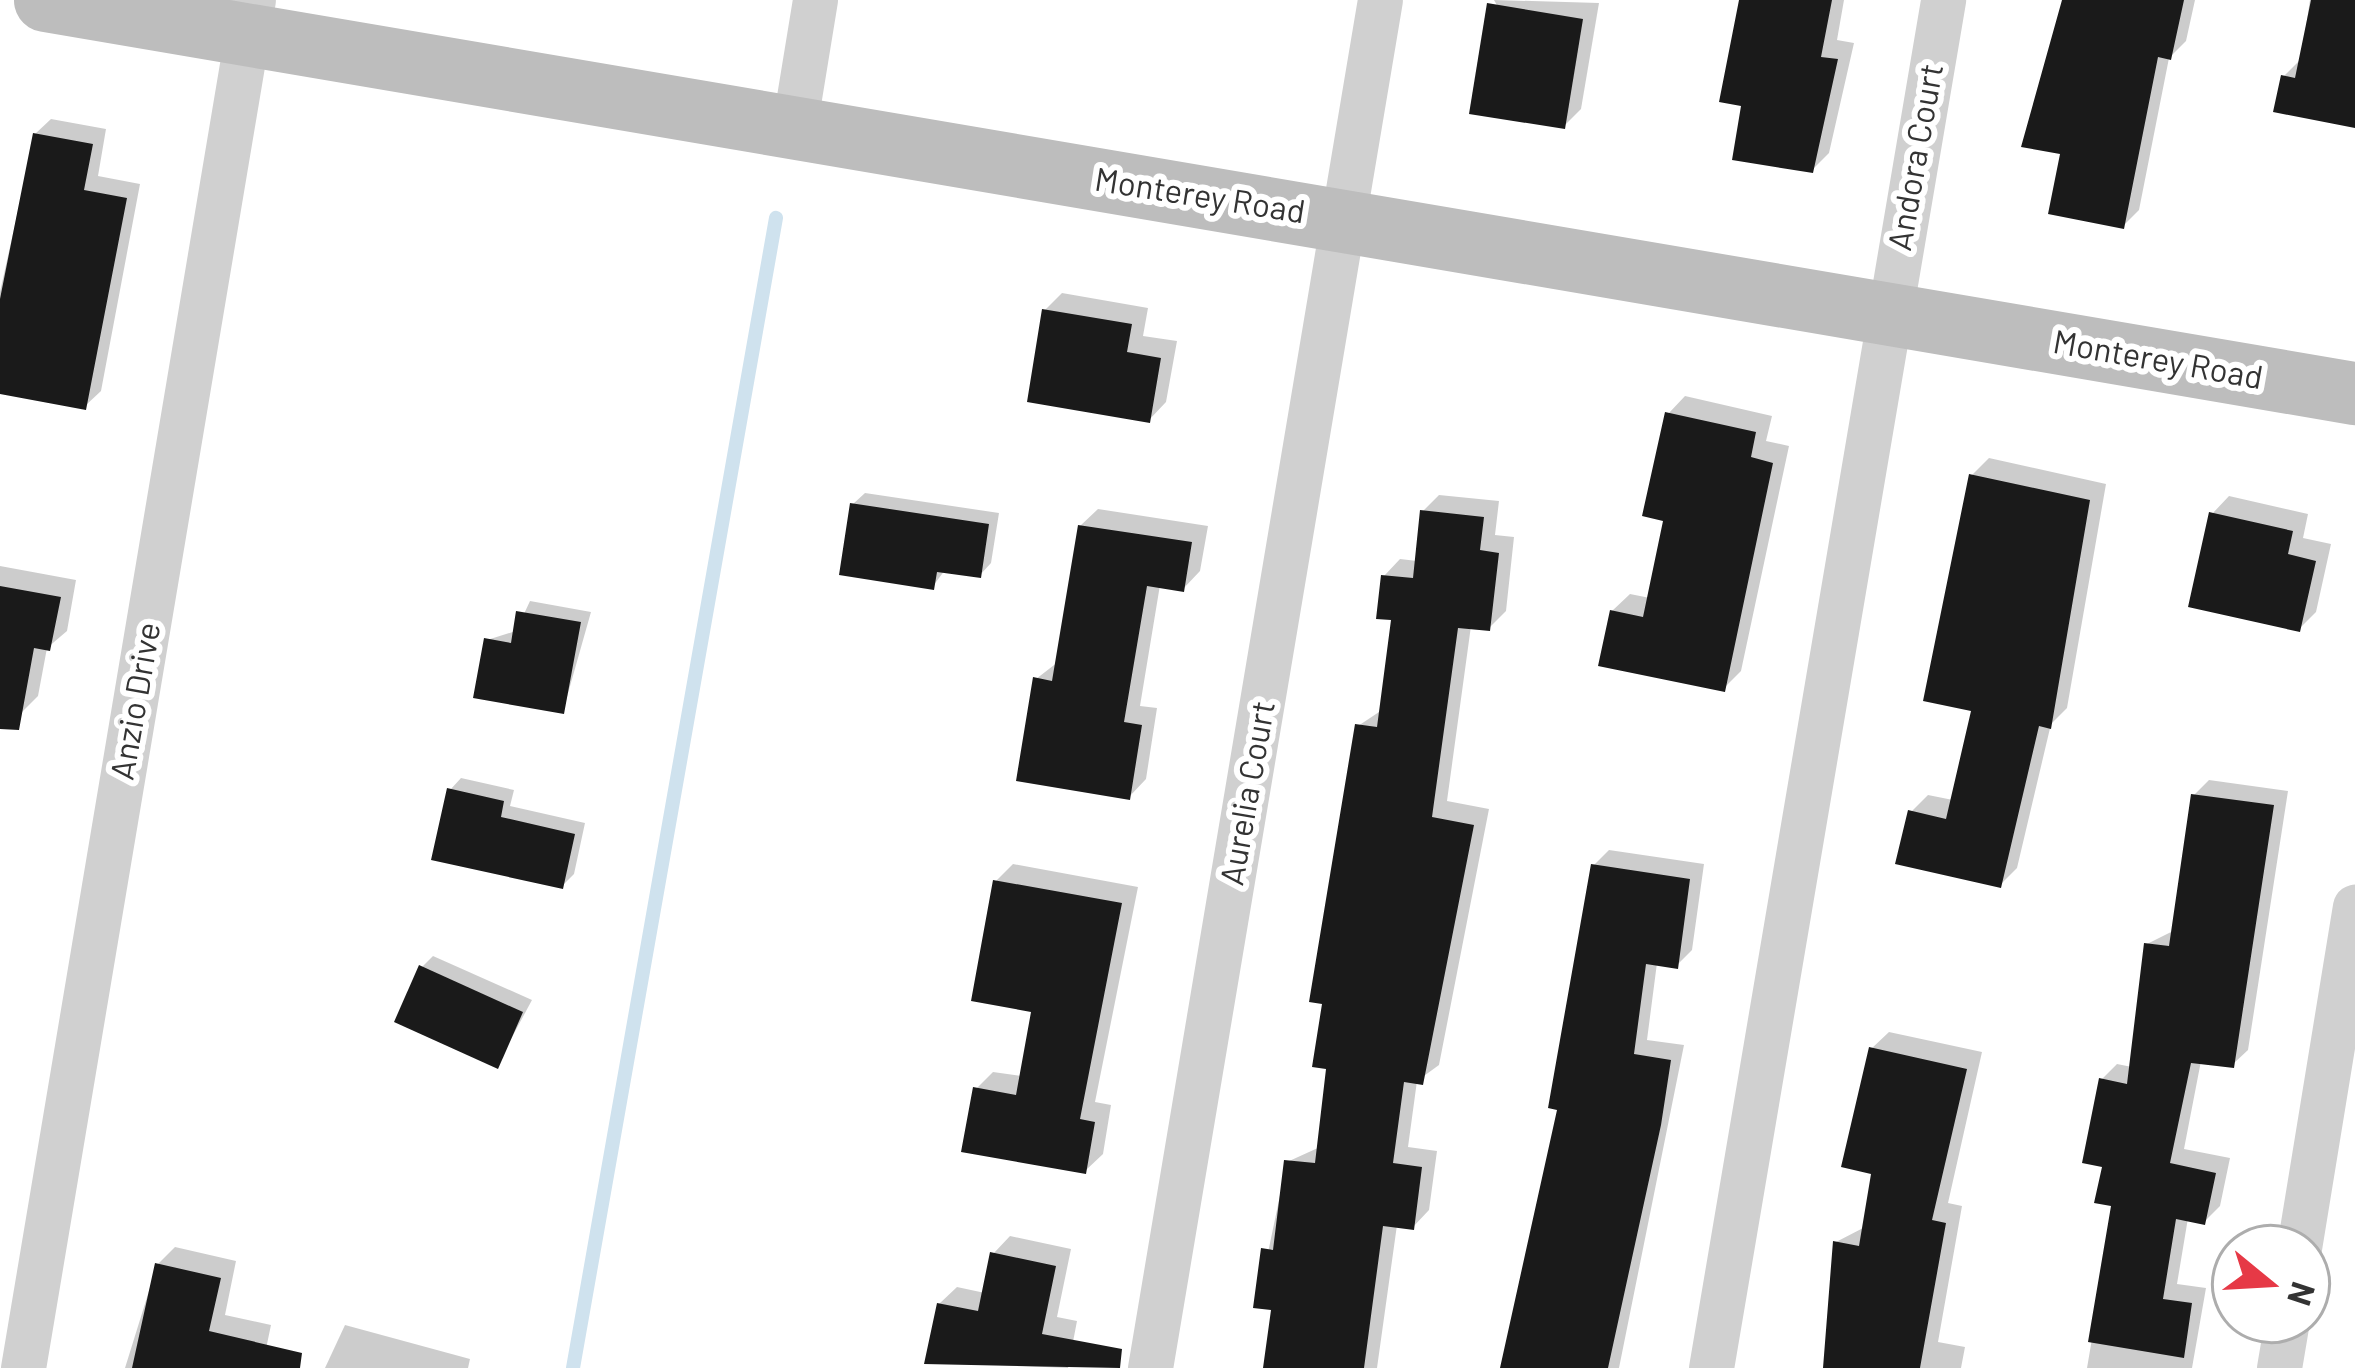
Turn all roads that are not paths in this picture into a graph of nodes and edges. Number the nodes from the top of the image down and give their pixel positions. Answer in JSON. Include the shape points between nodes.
{"nodes":[{"id":1,"x":45,"y":0,"type":"edge"},
{"id":2,"x":815,"y":0,"type":"edge"},
{"id":3,"x":1380,"y":0,"type":"edge"},
{"id":4,"x":1943,"y":0,"type":"edge"},
{"id":5,"x":250,"y":17,"type":"edge"},
{"id":6,"x":794,"y":128,"type":"junction"},
{"id":7,"x":1343,"y":218,"type":"junction"},
{"id":8,"x":1887,"y":314,"type":"junction"},
{"id":9,"x":2355,"y":393,"type":"edge"},
{"id":10,"x":2355,"y":907,"type":"edge"},
{"id":11,"x":2303,"y":1224,"type":"edge"},
{"id":12,"x":23,"y":1368,"type":"edge"},
{"id":13,"x":1150,"y":1368,"type":"edge"},
{"id":14,"x":1712,"y":1368,"type":"edge"}],
"edges":[{"from":1,"to":5,"type":"street","name":"Monterey Road"},
{"from":2,"to":6,"type":"street"},
{"from":3,"to":7,"type":"street"},
{"from":4,"to":8,"type":"street","name":"Andora Court"},
{"from":5,"to":6,"type":"street","name":"Monterey Road"},
{"from":5,"to":12,"type":"street","name":"Anzio Drive"},
{"from":6,"to":7,"type":"street","name":"Monterey Road"},
{"from":7,"to":8,"type":"street","name":"Monterey Road"},
{"from":7,"to":13,"type":"street","name":"Aurelia Court"},
{"from":8,"to":9,"type":"street","name":"Monterey Road"},
{"from":8,"to":14,"type":"street"},
{"from":10,"to":11,"type":"street"}]}
